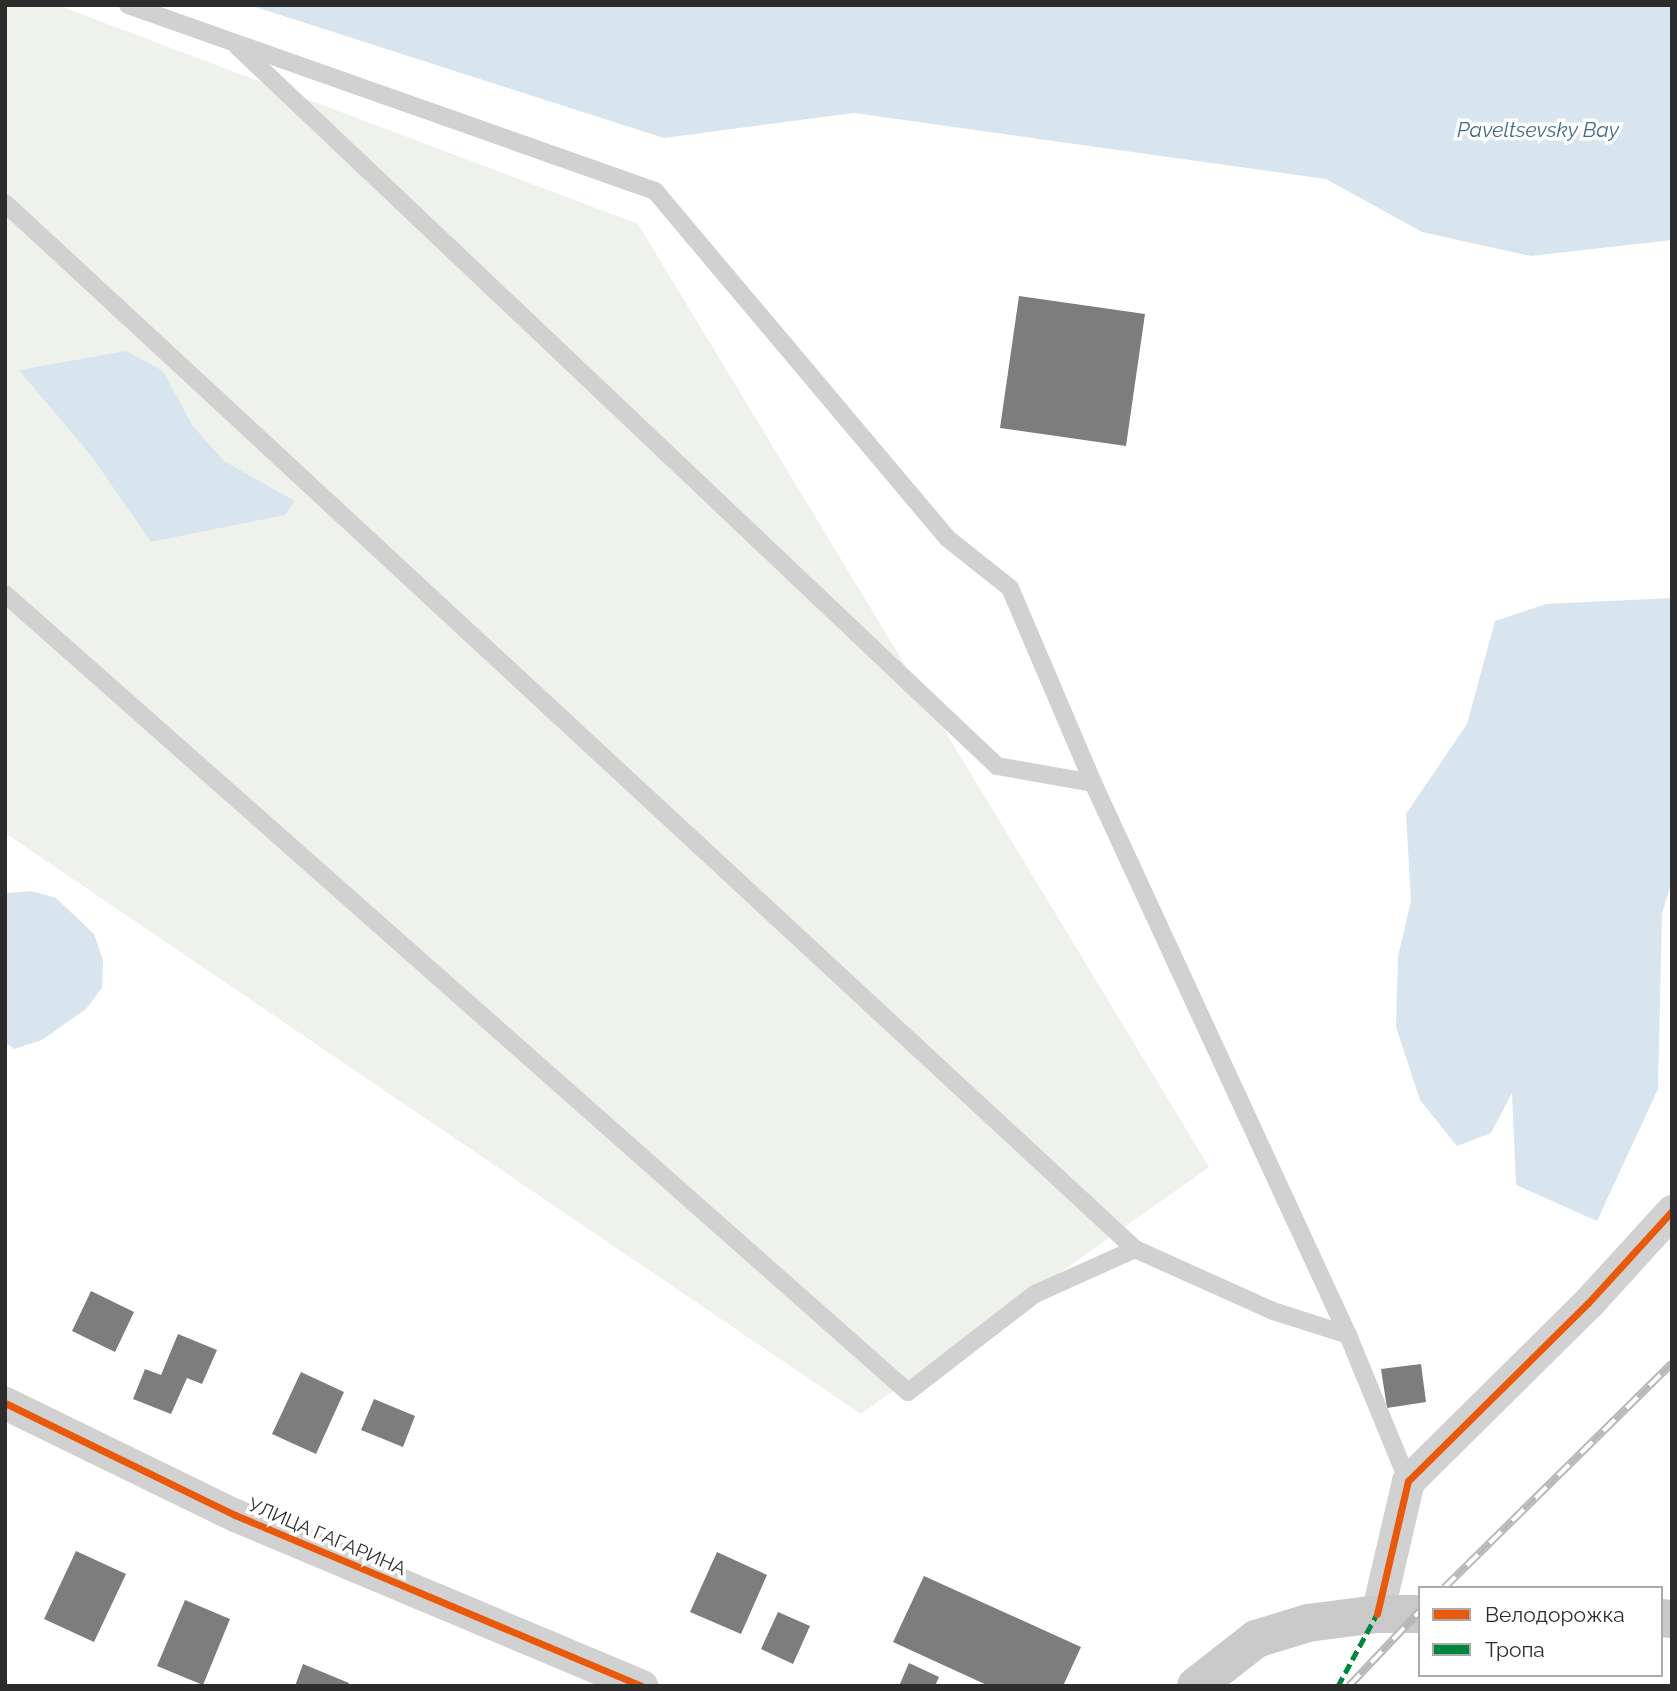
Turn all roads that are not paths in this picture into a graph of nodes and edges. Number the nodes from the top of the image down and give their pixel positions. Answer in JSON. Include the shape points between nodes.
{"nodes":[{"id":1,"x":128,"y":5,"type":"edge"},
{"id":2,"x":233,"y":42,"type":"junction"},
{"id":3,"x":5,"y":203,"type":"edge"},
{"id":4,"x":5,"y":594,"type":"edge"},
{"id":5,"x":1093,"y":783,"type":"junction"},
{"id":6,"x":1672,"y":1211,"type":"edge"},
{"id":7,"x":1135,"y":1249,"type":"junction"},
{"id":8,"x":1348,"y":1335,"type":"junction"},
{"id":9,"x":5,"y":1403,"type":"edge"},
{"id":10,"x":1408,"y":1480,"type":"junction"},
{"id":11,"x":1377,"y":1614,"type":"junction"},
{"id":12,"x":1418,"y":1614,"type":"edge"},
{"id":13,"x":642,"y":1686,"type":"edge"},
{"id":14,"x":1196,"y":1686,"type":"edge"}],
"edges":[{"from":1,"to":2,"type":"lane"},
{"from":2,"to":5,"type":"lane","via":[[997,766]]},
{"from":2,"to":5,"type":"lane","via":[[655,191],[947,538],[1010,588]]},
{"from":3,"to":7,"type":"lane"},
{"from":4,"to":7,"type":"lane","via":[[908,1392],[1035,1294]]},
{"from":5,"to":8,"type":"lane"},
{"from":6,"to":10,"type":"street","via":[[1588,1303]]},
{"from":7,"to":8,"type":"lane","via":[[1273,1311]]},
{"from":8,"to":10,"type":"lane"},
{"from":9,"to":13,"type":"street","name":"УЛИЦА ГАГАРИНА","via":[[235,1515]]},
{"from":10,"to":11,"type":"street"},
{"from":11,"to":12,"type":"main road"},
{"from":11,"to":14,"type":"main road","via":[[1308,1623],[1256,1639]]}]}
